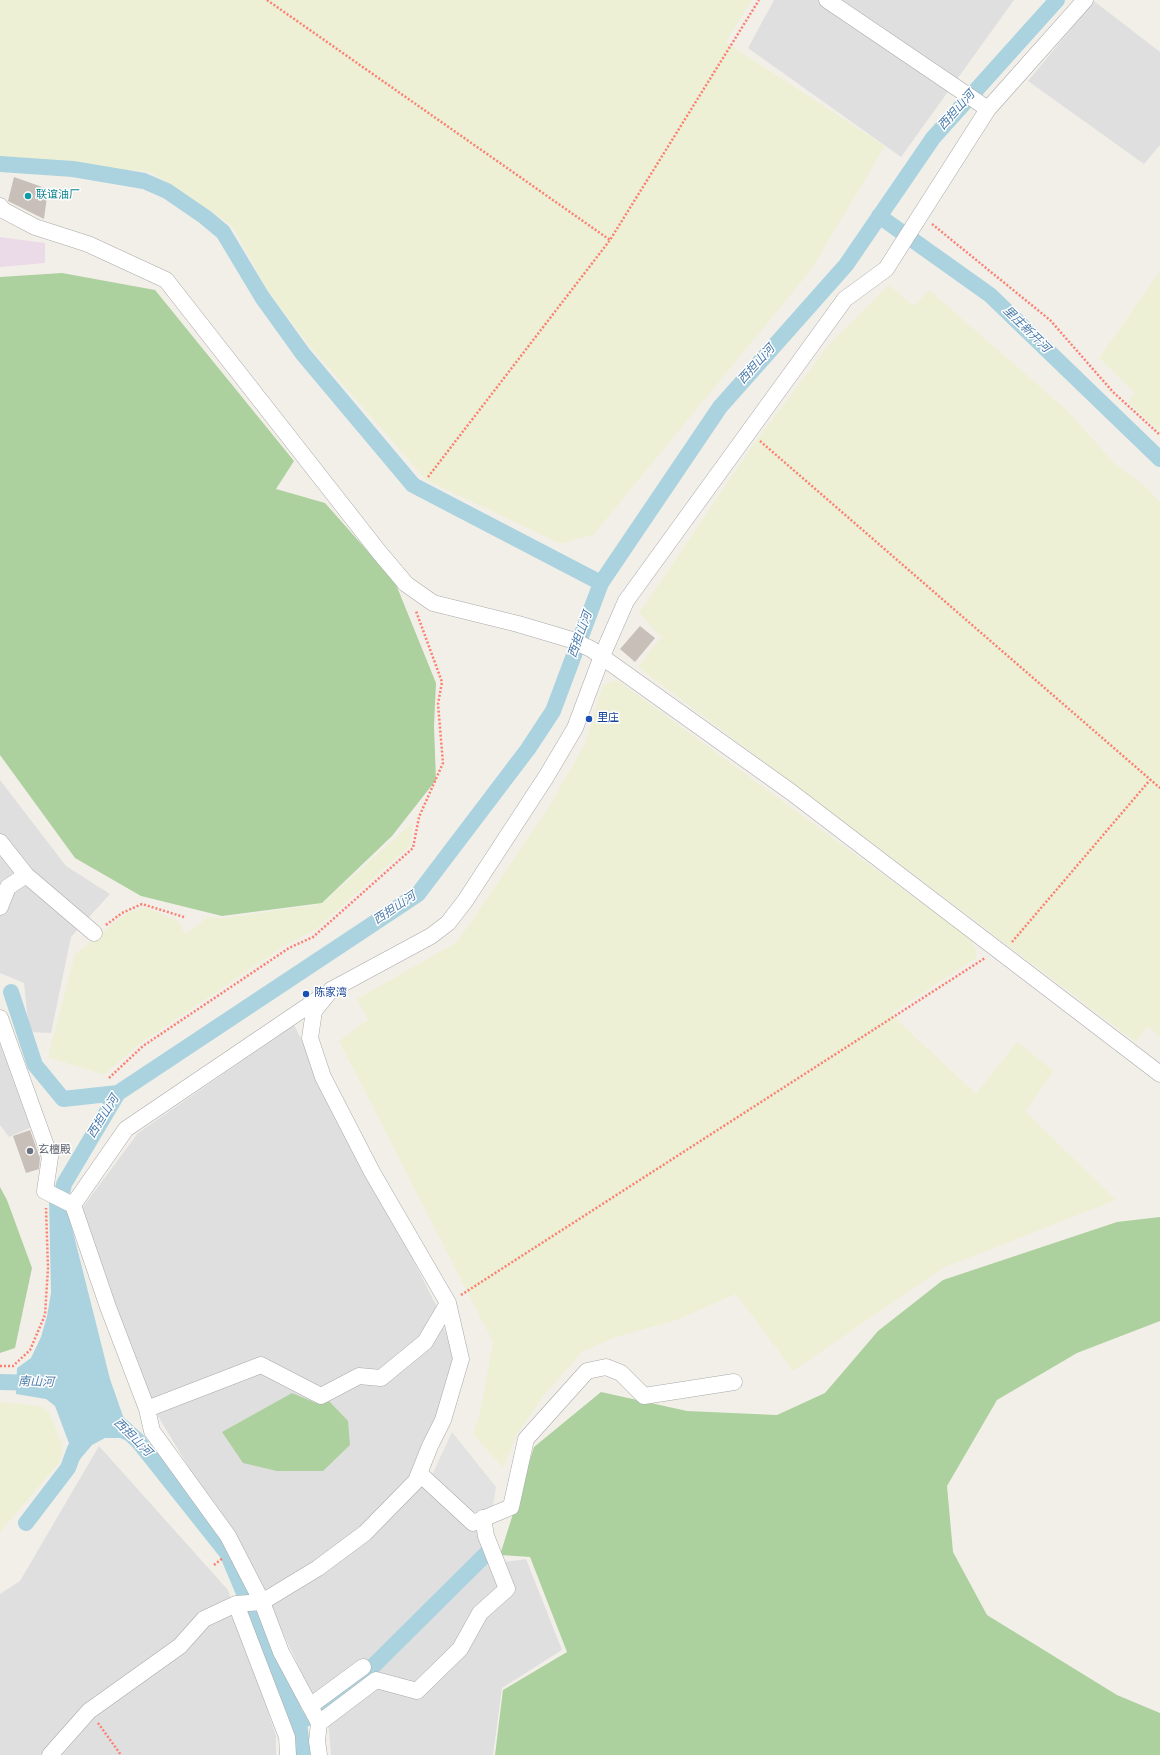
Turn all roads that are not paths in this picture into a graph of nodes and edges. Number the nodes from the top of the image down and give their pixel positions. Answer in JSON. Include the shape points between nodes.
{"nodes":[{"id":1,"x":827,"y":0,"type":"edge"},
{"id":2,"x":1085,"y":0,"type":"edge"},
{"id":3,"x":988,"y":109,"type":"junction"},
{"id":4,"x":0,"y":206,"type":"edge"},
{"id":5,"x":596,"y":652,"type":"junction"},
{"id":6,"x":0,"y":842,"type":"edge"},
{"id":7,"x":26,"y":876,"type":"junction"},
{"id":8,"x":0,"y":907,"type":"edge"},
{"id":9,"x":94,"y":933,"type":"road end"},
{"id":10,"x":331,"y":990,"type":"junction"},
{"id":11,"x":0,"y":1018,"type":"edge"},
{"id":12,"x":1160,"y":1074,"type":"edge"},
{"id":13,"x":73,"y":1206,"type":"junction"},
{"id":14,"x":448,"y":1303,"type":"junction"},
{"id":15,"x":734,"y":1382,"type":"dead end"},
{"id":16,"x":147,"y":1409,"type":"junction"},
{"id":17,"x":420,"y":1474,"type":"junction"},
{"id":18,"x":483,"y":1518,"type":"junction"},
{"id":19,"x":262,"y":1602,"type":"junction"},
{"id":20,"x":236,"y":1604,"type":"junction"},
{"id":21,"x":363,"y":1667,"type":"dead end"},
{"id":22,"x":310,"y":1706,"type":"junction"},
{"id":23,"x":319,"y":1723,"type":"junction"},
{"id":24,"x":50,"y":1755,"type":"edge"},
{"id":25,"x":288,"y":1755,"type":"edge"},
{"id":26,"x":318,"y":1755,"type":"edge"}],
"edges":[{"from":1,"to":3,"type":"street"},
{"from":2,"to":3,"type":"street"},
{"from":3,"to":5,"type":"street","via":[[886,269],[845,299],[626,601]]},
{"from":4,"to":5,"type":"street","via":[[35,227],[88,244],[166,280],[406,584],[433,602],[572,640]]},
{"from":5,"to":10,"type":"street","via":[[575,728],[542,784],[448,923],[431,936]]},
{"from":5,"to":12,"type":"street","via":[[791,792]]},
{"from":6,"to":7,"type":"street"},
{"from":7,"to":8,"type":"street","via":[[8,887]]},
{"from":7,"to":9,"type":"street"},
{"from":10,"to":13,"type":"street","via":[[126,1129]]},
{"from":10,"to":14,"type":"street","via":[[314,1011],[310,1038],[323,1077],[372,1172]]},
{"from":11,"to":13,"type":"street","via":[[50,1157],[45,1191]]},
{"from":13,"to":16,"type":"street"},
{"from":14,"to":16,"type":"street","via":[[425,1342],[381,1378],[359,1376],[321,1396],[261,1365]]},
{"from":14,"to":17,"type":"street","via":[[461,1359],[443,1420]]},
{"from":15,"to":18,"type":"street","via":[[644,1396],[621,1373],[606,1367],[587,1371],[526,1439],[511,1507]]},
{"from":16,"to":19,"type":"street","via":[[152,1431],[228,1536]]},
{"from":17,"to":18,"type":"street","via":[[473,1523]]},
{"from":17,"to":19,"type":"street","via":[[365,1533],[318,1568]]},
{"from":18,"to":23,"type":"street","via":[[486,1536],[507,1588],[480,1613],[460,1649],[417,1691],[376,1680]]},
{"from":19,"to":20,"type":"street"},
{"from":19,"to":22,"type":"street","via":[[281,1652]]},
{"from":20,"to":24,"type":"street","via":[[204,1619],[180,1646],[89,1711]]},
{"from":20,"to":25,"type":"street","via":[[287,1737]]},
{"from":21,"to":22,"type":"street"},
{"from":22,"to":23,"type":"street"},
{"from":23,"to":26,"type":"street"}]}
